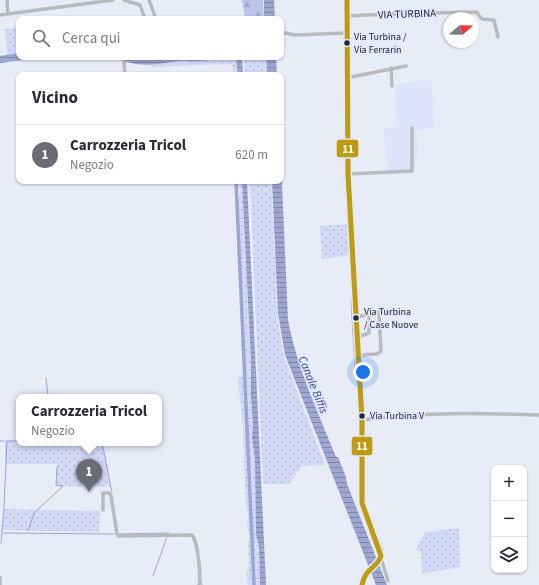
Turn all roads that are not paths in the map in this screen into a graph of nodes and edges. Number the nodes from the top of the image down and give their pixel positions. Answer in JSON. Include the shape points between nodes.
{"nodes":[{"id":1,"x":7,"y":0,"type":"edge"},
{"id":2,"x":113,"y":0,"type":"edge"},
{"id":3,"x":124,"y":0,"type":"edge"},
{"id":4,"x":150,"y":0,"type":"edge"},
{"id":5,"x":347,"y":0,"type":"edge"},
{"id":6,"x":138,"y":2,"type":"edge"},
{"id":7,"x":8,"y":14,"type":"junction"},
{"id":8,"x":0,"y":15,"type":"edge"},
{"id":9,"x":143,"y":16,"type":"edge"},
{"id":10,"x":155,"y":16,"type":"edge"},
{"id":11,"x":347,"y":16,"type":"junction"},
{"id":12,"x":284,"y":33,"type":"edge"},
{"id":13,"x":347,"y":33,"type":"junction"},
{"id":14,"x":498,"y":37,"type":"dead end"},
{"id":15,"x":125,"y":60,"type":"edge"},
{"id":16,"x":406,"y":66,"type":"dead end"},
{"id":17,"x":391,"y":68,"type":"junction"},
{"id":18,"x":125,"y":72,"type":"edge"},
{"id":19,"x":346,"y":78,"type":"junction"},
{"id":20,"x":392,"y":86,"type":"dead end"},
{"id":21,"x":412,"y":128,"type":"dead end"},
{"id":22,"x":348,"y":174,"type":"junction"},
{"id":23,"x":369,"y":314,"type":"junction"},
{"id":24,"x":357,"y":317,"type":"junction"},
{"id":25,"x":358,"y":337,"type":"junction"},
{"id":26,"x":359,"y":355,"type":"junction"},
{"id":27,"x":539,"y":415,"type":"edge"},
{"id":28,"x":362,"y":420,"type":"junction"},
{"id":29,"x":103,"y":510,"type":"dead end"},
{"id":30,"x":380,"y":560,"type":"junction"},
{"id":31,"x":0,"y":577,"type":"edge"},
{"id":32,"x":388,"y":581,"type":"dead end"},
{"id":33,"x":0,"y":585,"type":"edge"},
{"id":34,"x":199,"y":585,"type":"edge"},
{"id":35,"x":362,"y":585,"type":"edge"}],
"edges":[{"from":1,"to":7,"type":"street"},
{"from":2,"to":7,"type":"street"},
{"from":3,"to":6,"type":"street"},
{"from":4,"to":10,"type":"street"},
{"from":5,"to":11,"type":"street"},
{"from":6,"to":9,"type":"street"},
{"from":7,"to":8,"type":"street"},
{"from":11,"to":13,"type":"street"},
{"from":11,"to":14,"type":"street","name":"VIA TURBINA","via":[[477,12],[483,20],[494,20]]},
{"from":12,"to":13,"type":"street","via":[[295,35]]},
{"from":13,"to":19,"type":"street"},
{"from":15,"to":18,"type":"street"},
{"from":16,"to":17,"type":"street"},
{"from":17,"to":19,"type":"street"},
{"from":17,"to":20,"type":"street"},
{"from":19,"to":22,"type":"street"},
{"from":21,"to":22,"type":"street","via":[[412,171]]},
{"from":22,"to":24,"type":"street"},
{"from":23,"to":24,"type":"street"},
{"from":23,"to":25,"type":"street","via":[[369,333]]},
{"from":23,"to":26,"type":"street","via":[[379,312],[380,351],[377,354]]},
{"from":24,"to":25,"type":"street"},
{"from":25,"to":26,"type":"street"},
{"from":26,"to":28,"type":"street"},
{"from":27,"to":28,"type":"street","via":[[451,414]]},
{"from":28,"to":30,"type":"street","via":[[362,503],[380,550]]},
{"from":29,"to":34,"type":"street","via":[[103,493],[109,493],[118,536],[192,535],[195,542]]},
{"from":30,"to":32,"type":"street"},
{"from":30,"to":35,"type":"street","via":[[366,571]]},
{"from":31,"to":33,"type":"street"}]}
